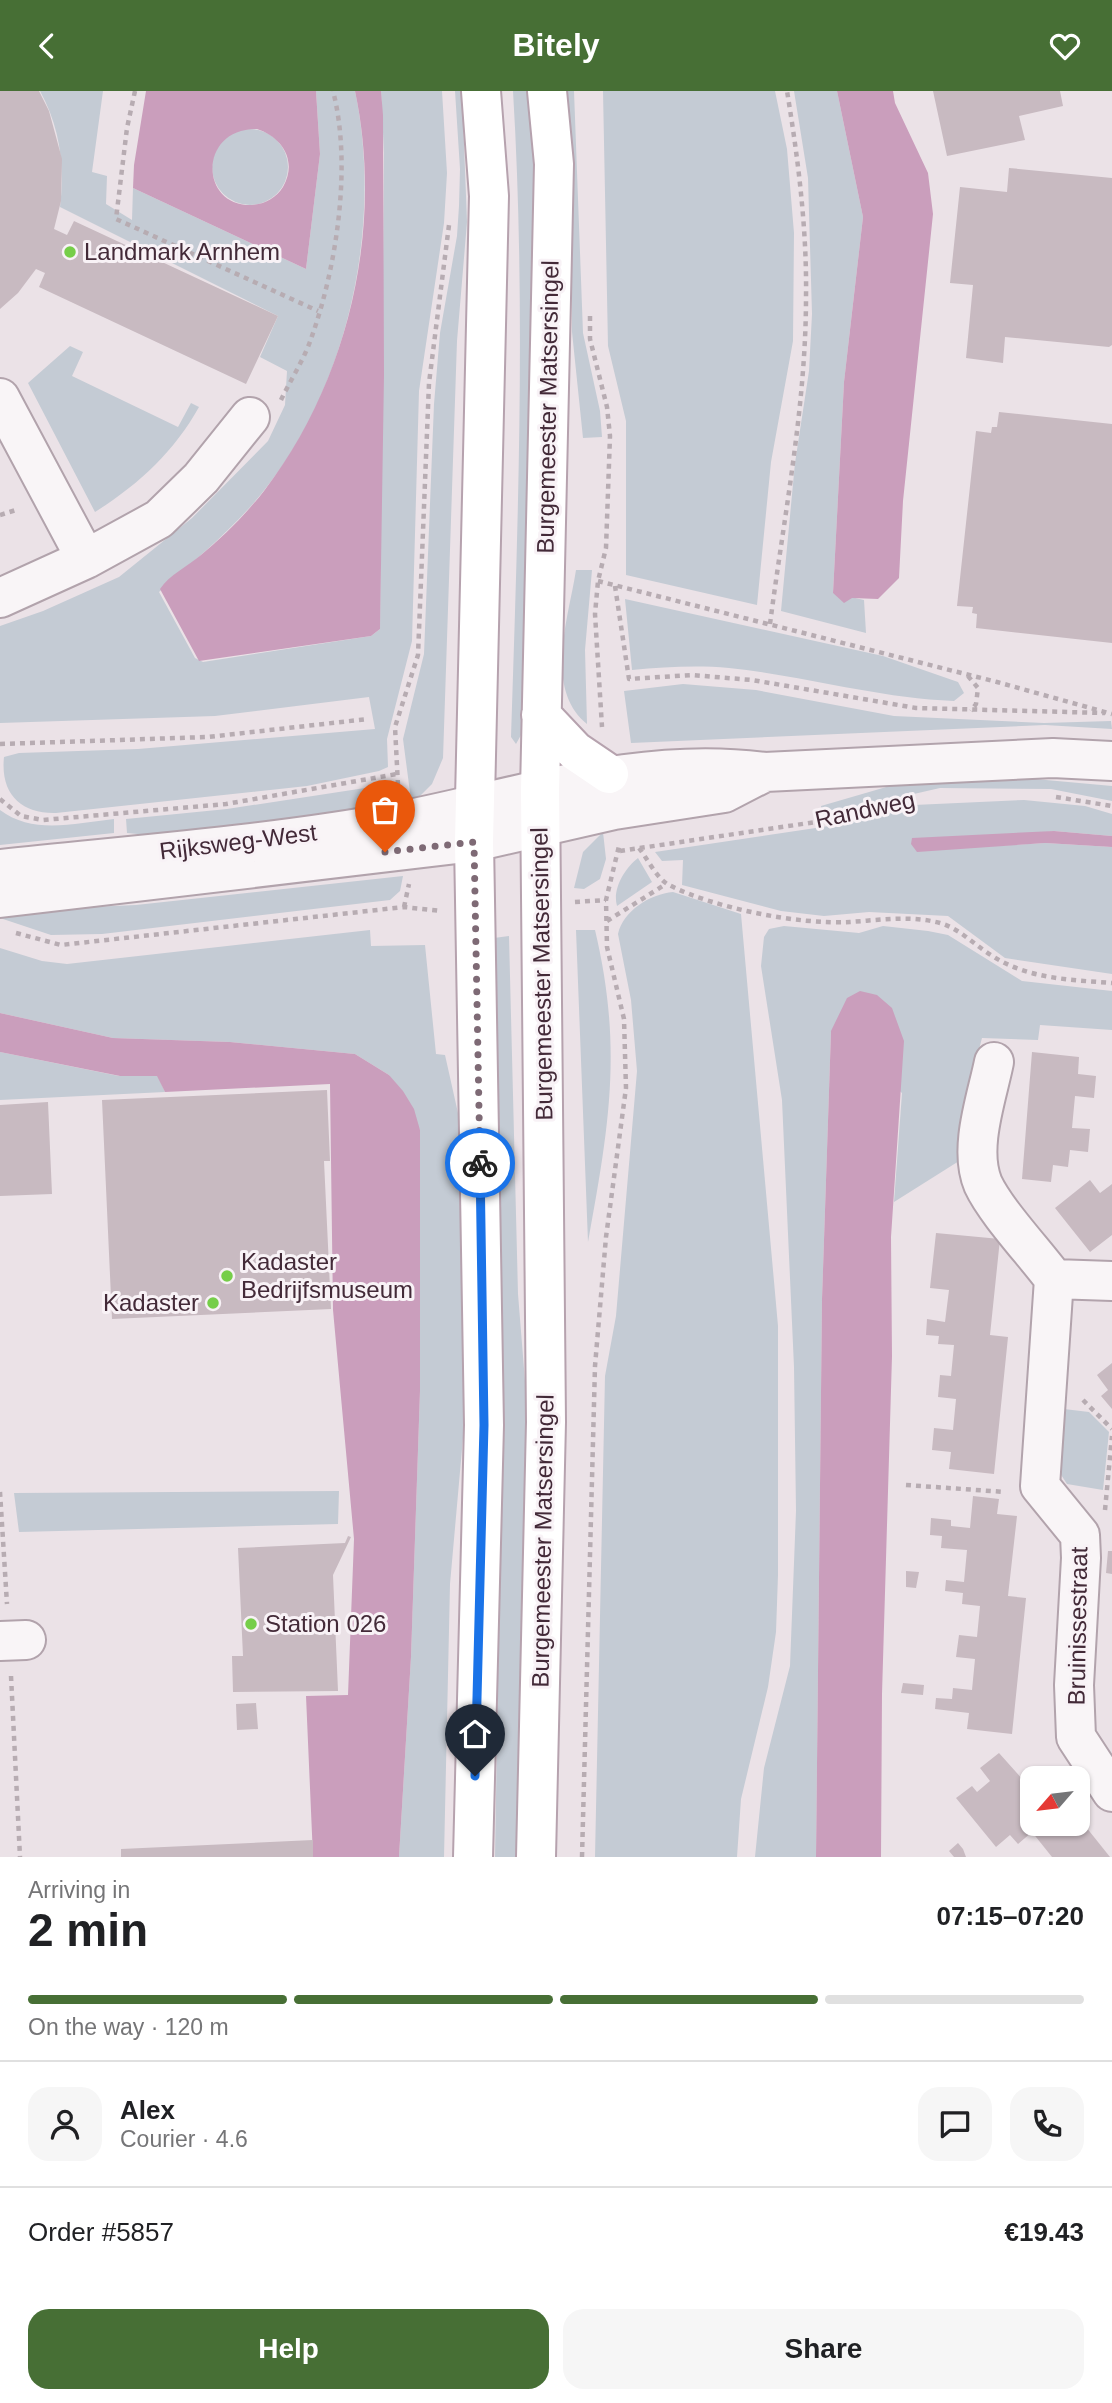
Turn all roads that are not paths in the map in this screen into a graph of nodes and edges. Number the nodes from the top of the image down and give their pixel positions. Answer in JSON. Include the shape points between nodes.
{"nodes":[{"id":1,"x":481,"y":91,"type":"edge"},
{"id":2,"x":547,"y":91,"type":"edge"},
{"id":3,"x":0,"y":398,"type":"edge"},
{"id":4,"x":250,"y":417,"type":"road end"},
{"id":5,"x":86,"y":559,"type":"junction"},
{"id":6,"x":0,"y":598,"type":"edge"},
{"id":7,"x":541,"y":715,"type":"junction"},
{"id":8,"x":1112,"y":761,"type":"edge"},
{"id":9,"x":765,"y":772,"type":"junction"},
{"id":10,"x":609,"y":774,"type":"junction"},
{"id":11,"x":540,"y":809,"type":"junction"},
{"id":12,"x":474,"y":823,"type":"junction"},
{"id":13,"x":0,"y":857,"type":"edge"},
{"id":14,"x":39,"y":865,"type":"junction"},
{"id":15,"x":0,"y":869,"type":"edge"},
{"id":16,"x":2,"y":913,"type":"edge"},
{"id":17,"x":993,"y":1062,"type":"dead end"},
{"id":18,"x":1054,"y":1279,"type":"junction"},
{"id":19,"x":1112,"y":1281,"type":"edge"},
{"id":20,"x":1094,"y":1739,"type":"edge"},
{"id":21,"x":1112,"y":1792,"type":"edge"},
{"id":22,"x":473,"y":1857,"type":"edge"},
{"id":23,"x":536,"y":1857,"type":"edge"}],
"edges":[{"from":1,"to":12,"type":"main road","via":[[489,196]]},
{"from":2,"to":7,"type":"main road","name":"Burgemeester Matsersingel","via":[[554,164]]},
{"from":3,"to":5,"type":"street"},
{"from":4,"to":5,"type":"street","via":[[201,478],[159,519]]},
{"from":5,"to":6,"type":"street"},
{"from":7,"to":10,"type":"main road","via":[[575,751]]},
{"from":7,"to":11,"type":"main road","name":"Burgemeester Matsersingel"},
{"from":8,"to":9,"type":"street","name":"Randweg","via":[[1053,758]]},
{"from":9,"to":10,"type":"street","name":"Randweg","via":[[722,766]]},
{"from":9,"to":11,"type":"street","name":"Randweg","via":[[724,793],[614,810]]},
{"from":10,"to":11,"type":"street","name":"Randweg"},
{"from":11,"to":12,"type":"street"},
{"from":11,"to":23,"type":"main road","name":"Burgemeester Matsersingel","via":[[546,1422]]},
{"from":12,"to":14,"type":"street","name":"Rijksweg-West","via":[[344,830]]},
{"from":12,"to":16,"type":"street","name":"Rijksweg-West"},
{"from":12,"to":22,"type":"main road","via":[[484,1425]]},
{"from":13,"to":14,"type":"street"},
{"from":14,"to":15,"type":"street","name":"Rijksweg-West"},
{"from":17,"to":18,"type":"street","via":[[979,1136],[983,1183]]},
{"from":18,"to":19,"type":"street"},
{"from":18,"to":20,"type":"street","name":"Bruinissestraat","via":[[1040,1486],[1080,1535],[1074,1685]]},
{"from":20,"to":21,"type":"street","name":"Bruinissestraat"}]}
